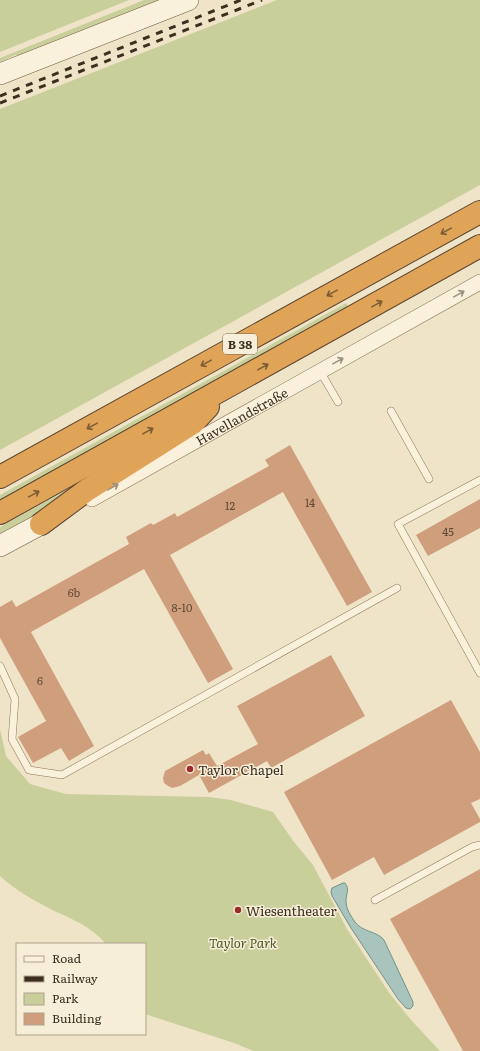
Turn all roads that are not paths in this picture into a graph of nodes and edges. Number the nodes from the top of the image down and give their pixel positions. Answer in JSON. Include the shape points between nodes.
{"nodes":[{"id":1,"x":188,"y":0,"type":"edge"},
{"id":2,"x":0,"y":74,"type":"edge"},
{"id":3,"x":480,"y":212,"type":"edge"},
{"id":4,"x":480,"y":246,"type":"edge"},
{"id":5,"x":480,"y":282,"type":"edge"},
{"id":6,"x":320,"y":371,"type":"junction"},
{"id":7,"x":229,"y":386,"type":"junction"},
{"id":8,"x":338,"y":402,"type":"dead end"},
{"id":9,"x":392,"y":411,"type":"dead end"},
{"id":10,"x":0,"y":477,"type":"edge"},
{"id":11,"x":429,"y":479,"type":"dead end"},
{"id":12,"x":480,"y":480,"type":"edge"},
{"id":13,"x":0,"y":513,"type":"edge"},
{"id":14,"x":41,"y":524,"type":"junction"},
{"id":15,"x":0,"y":546,"type":"edge"},
{"id":16,"x":396,"y":588,"type":"dead end"},
{"id":17,"x":0,"y":666,"type":"edge"},
{"id":18,"x":480,"y":673,"type":"edge"},
{"id":19,"x":480,"y":845,"type":"edge"},
{"id":20,"x":375,"y":900,"type":"dead end"}],
"edges":[{"from":1,"to":2,"type":"main road"},
{"from":3,"to":10,"type":"highway","number":"B 38","one_way":true},
{"from":7,"to":4,"type":"highway","number":"B 38","one_way":true},
{"from":6,"to":5,"type":"street","name":"Havellandstraße","one_way":true},
{"from":6,"to":8,"type":"lane"},
{"from":14,"to":6,"type":"street","name":"Havellandstraße","one_way":true},
{"from":13,"to":7,"type":"highway","number":"B 38","one_way":true},
{"from":7,"to":14,"type":"highway","via":[[193,423],[87,490]]},
{"from":9,"to":11,"type":"lane"},
{"from":12,"to":18,"type":"lane","via":[[398,524]]},
{"from":14,"to":15,"type":"main road","name":"Havellandstraße"},
{"from":16,"to":17,"type":"lane","via":[[62,775],[29,770],[12,739],[16,698]]},
{"from":19,"to":20,"type":"lane"}]}
